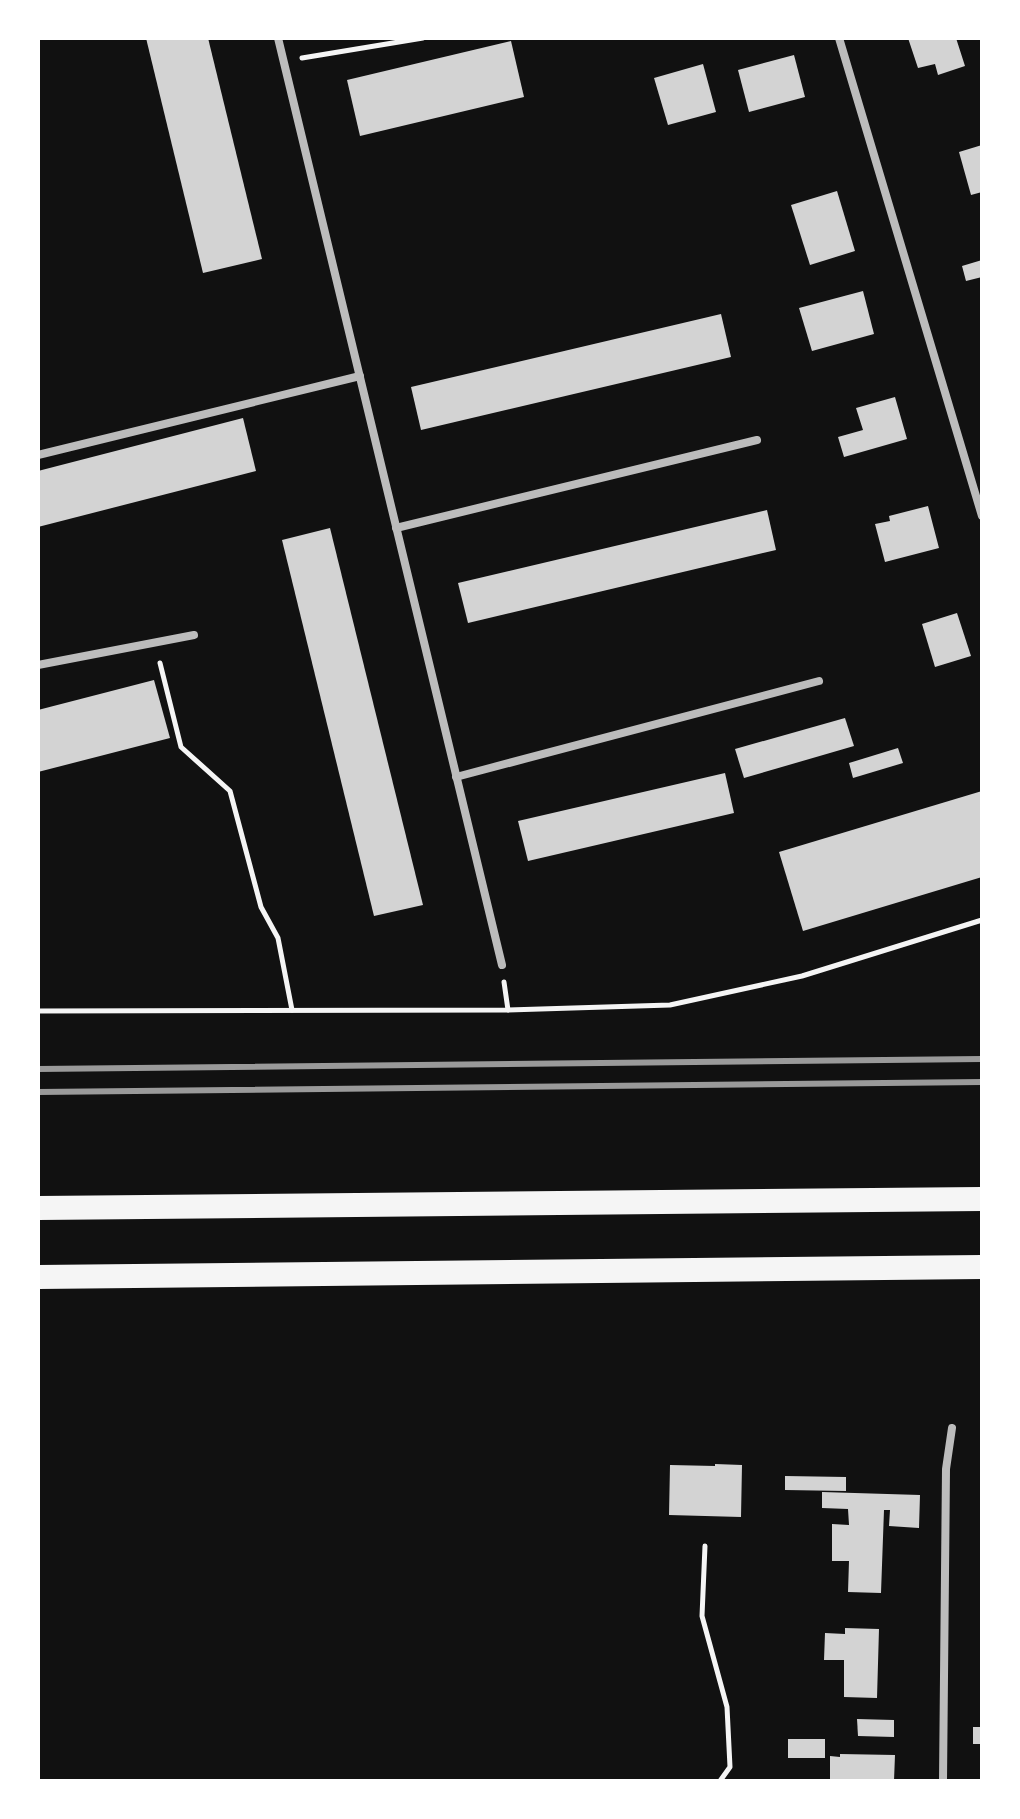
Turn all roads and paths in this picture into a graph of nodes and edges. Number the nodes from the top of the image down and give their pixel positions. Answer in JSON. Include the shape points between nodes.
{"nodes":[{"id":1,"x":278,"y":38,"type":"edge"},
{"id":2,"x":423,"y":38,"type":"edge"},
{"id":3,"x":839,"y":38,"type":"edge"},
{"id":4,"x":284,"y":61,"type":"junction"},
{"id":5,"x":360,"y":376,"type":"junction"},
{"id":6,"x":757,"y":440,"type":"dead end"},
{"id":7,"x":38,"y":455,"type":"edge"},
{"id":8,"x":982,"y":516,"type":"edge"},
{"id":9,"x":396,"y":528,"type":"junction"},
{"id":10,"x":194,"y":635,"type":"dead end"},
{"id":11,"x":155,"y":642,"type":"junction"},
{"id":12,"x":38,"y":665,"type":"edge"},
{"id":13,"x":819,"y":681,"type":"dead end"},
{"id":14,"x":456,"y":777,"type":"junction"},
{"id":15,"x":982,"y":920,"type":"edge"},
{"id":16,"x":502,"y":965,"type":"dead end"},
{"id":17,"x":292,"y":1010,"type":"junction"},
{"id":18,"x":38,"y":1011,"type":"edge"},
{"id":19,"x":982,"y":1199,"type":"edge"},
{"id":20,"x":38,"y":1208,"type":"edge"},
{"id":21,"x":982,"y":1267,"type":"edge"},
{"id":22,"x":38,"y":1277,"type":"edge"},
{"id":23,"x":952,"y":1428,"type":"dead end"},
{"id":24,"x":705,"y":1546,"type":"dead end"},
{"id":25,"x":720,"y":1781,"type":"edge"},
{"id":26,"x":943,"y":1781,"type":"edge"}],
"edges":[{"from":1,"to":4,"type":"street"},
{"from":2,"to":4,"type":"path"},
{"from":3,"to":8,"type":"street"},
{"from":4,"to":5,"type":"street"},
{"from":5,"to":7,"type":"street"},
{"from":5,"to":9,"type":"street"},
{"from":6,"to":9,"type":"street"},
{"from":9,"to":14,"type":"street"},
{"from":10,"to":11,"type":"street"},
{"from":11,"to":12,"type":"street"},
{"from":11,"to":17,"type":"path","via":[[181,747],[230,791],[261,907],[278,938]]},
{"from":13,"to":14,"type":"street"},
{"from":14,"to":16,"type":"street"},
{"from":15,"to":17,"type":"path","via":[[802,976],[670,1005]]},
{"from":17,"to":18,"type":"path"},
{"from":19,"to":20,"type":"highway"},
{"from":21,"to":22,"type":"highway"},
{"from":23,"to":26,"type":"street","via":[[946,1469]]},
{"from":24,"to":25,"type":"path","via":[[702,1616],[727,1707],[730,1767]]}]}
